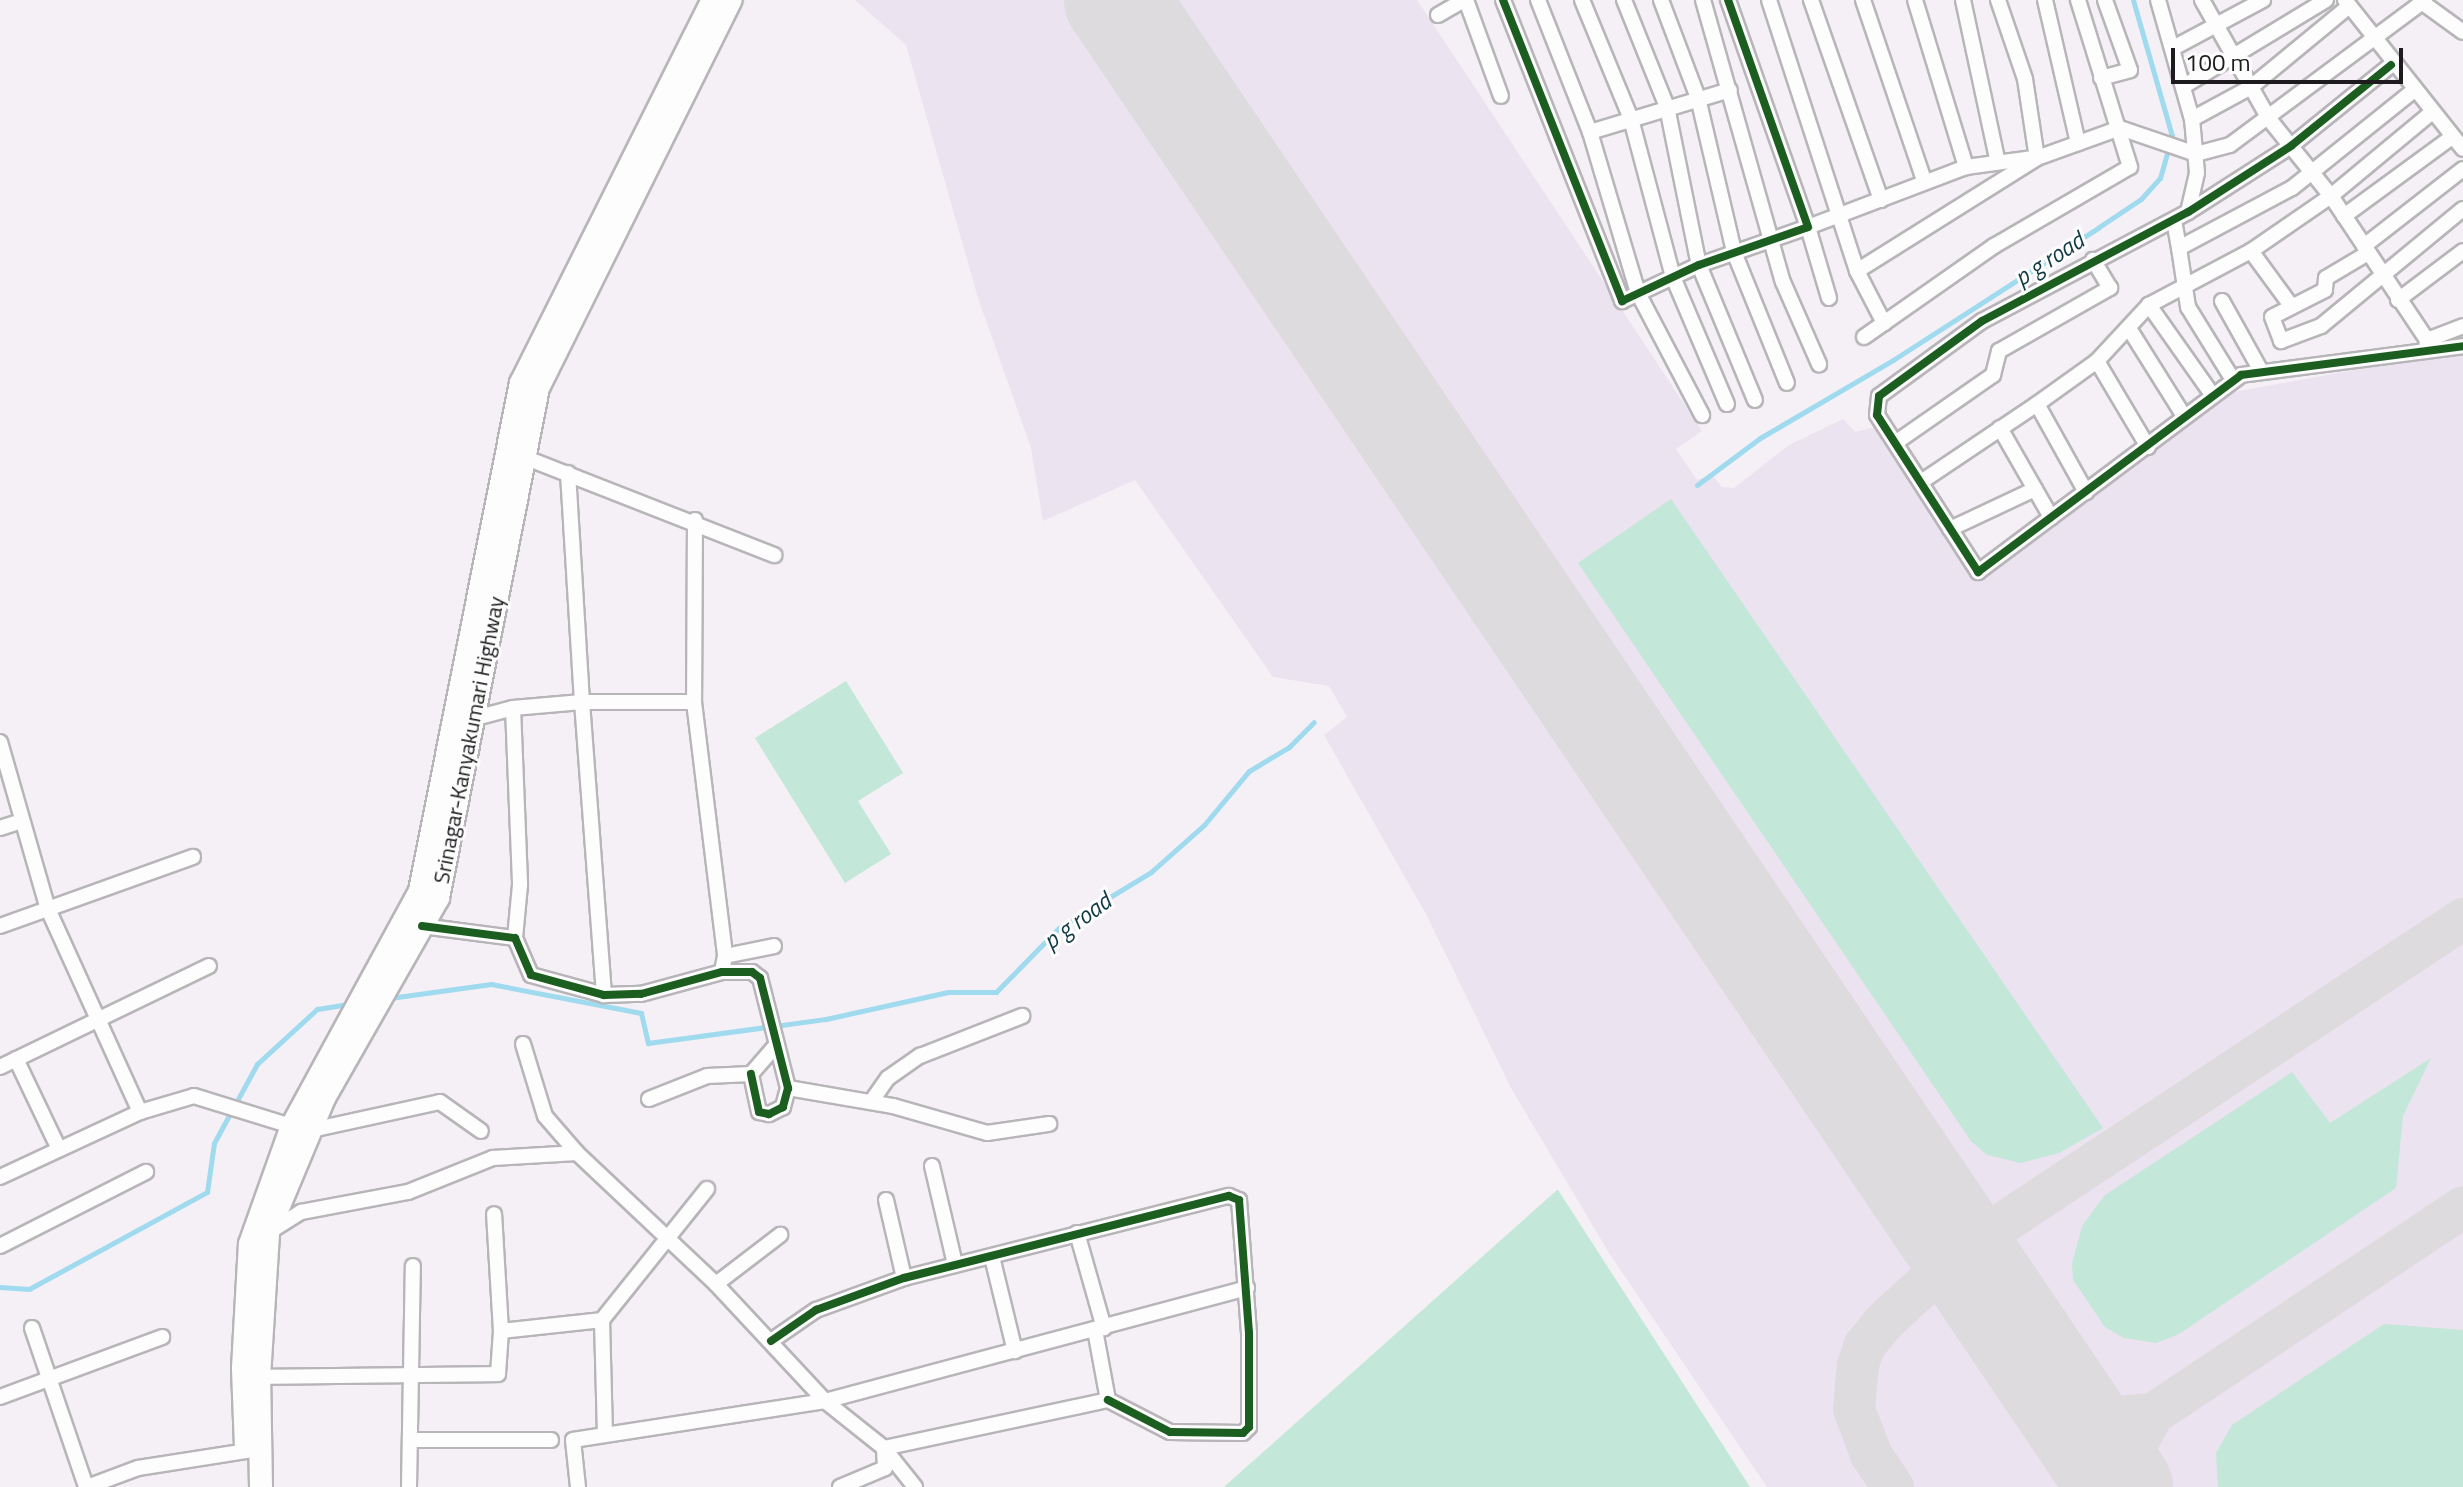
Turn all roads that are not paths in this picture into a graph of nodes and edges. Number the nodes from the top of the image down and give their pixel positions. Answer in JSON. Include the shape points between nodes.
{"nodes":[{"id":1,"x":713,"y":0,"type":"edge"},
{"id":2,"x":731,"y":0,"type":"edge"},
{"id":3,"x":1465,"y":0,"type":"edge"},
{"id":4,"x":1503,"y":0,"type":"edge"},
{"id":5,"x":1538,"y":0,"type":"edge"},
{"id":6,"x":1582,"y":0,"type":"edge"},
{"id":7,"x":1624,"y":0,"type":"edge"},
{"id":8,"x":1661,"y":0,"type":"edge"},
{"id":9,"x":1703,"y":0,"type":"edge"},
{"id":10,"x":1728,"y":0,"type":"edge"},
{"id":11,"x":1769,"y":0,"type":"edge"},
{"id":12,"x":1811,"y":0,"type":"edge"},
{"id":13,"x":1863,"y":0,"type":"edge"},
{"id":14,"x":1915,"y":0,"type":"edge"},
{"id":15,"x":1963,"y":0,"type":"edge"},
{"id":16,"x":1998,"y":0,"type":"edge"},
{"id":17,"x":2045,"y":0,"type":"edge"},
{"id":18,"x":2078,"y":0,"type":"edge"},
{"id":19,"x":2105,"y":0,"type":"edge"},
{"id":20,"x":2158,"y":0,"type":"edge"},
{"id":21,"x":2202,"y":0,"type":"edge"},
{"id":22,"x":2263,"y":0,"type":"edge"},
{"id":23,"x":2326,"y":0,"type":"edge"},
{"id":24,"x":2424,"y":1,"type":"edge"},
{"id":25,"x":2346,"y":4,"type":"edge"},
{"id":26,"x":1438,"y":15,"type":"dead end"},
{"id":27,"x":2215,"y":24,"type":"junction"},
{"id":28,"x":2463,"y":32,"type":"edge"},
{"id":29,"x":2372,"y":40,"type":"junction"},
{"id":30,"x":2175,"y":47,"type":"junction"},
{"id":31,"x":2232,"y":58,"type":"junction"},
{"id":32,"x":2391,"y":65,"type":"junction"},
{"id":33,"x":2101,"y":78,"type":"junction"},
{"id":34,"x":2184,"y":86,"type":"junction"},
{"id":35,"x":2251,"y":87,"type":"junction"},
{"id":36,"x":1730,"y":90,"type":"junction"},
{"id":37,"x":2413,"y":91,"type":"junction"},
{"id":38,"x":1501,"y":96,"type":"dead end"},
{"id":39,"x":1698,"y":98,"type":"junction"},
{"id":40,"x":1667,"y":107,"type":"junction"},
{"id":41,"x":2432,"y":112,"type":"junction"},
{"id":42,"x":1631,"y":119,"type":"junction"},
{"id":43,"x":2192,"y":119,"type":"junction"},
{"id":44,"x":2269,"y":119,"type":"junction"},
{"id":45,"x":2120,"y":128,"type":"junction"},
{"id":46,"x":1590,"y":132,"type":"junction"},
{"id":47,"x":2452,"y":137,"type":"junction"},
{"id":48,"x":2078,"y":143,"type":"junction"},
{"id":49,"x":2291,"y":146,"type":"junction"},
{"id":50,"x":2463,"y":149,"type":"edge"},
{"id":51,"x":2196,"y":154,"type":"junction"},
{"id":52,"x":2037,"y":158,"type":"junction"},
{"id":53,"x":1997,"y":159,"type":"junction"},
{"id":54,"x":1966,"y":167,"type":"junction"},
{"id":55,"x":2463,"y":169,"type":"edge"},
{"id":56,"x":2313,"y":173,"type":"junction"},
{"id":57,"x":1924,"y":180,"type":"junction"},
{"id":58,"x":2331,"y":196,"type":"junction"},
{"id":59,"x":1881,"y":200,"type":"junction"},
{"id":60,"x":2463,"y":209,"type":"edge"},
{"id":61,"x":2188,"y":212,"type":"junction"},
{"id":62,"x":1839,"y":216,"type":"junction"},
{"id":63,"x":2344,"y":216,"type":"junction"},
{"id":64,"x":2174,"y":220,"type":"junction"},
{"id":65,"x":1808,"y":227,"type":"junction"},
{"id":66,"x":1771,"y":242,"type":"junction"},
{"id":67,"x":2179,"y":248,"type":"junction"},
{"id":68,"x":2366,"y":250,"type":"junction"},
{"id":69,"x":2251,"y":251,"type":"junction"},
{"id":70,"x":2463,"y":251,"type":"edge"},
{"id":71,"x":1734,"y":252,"type":"junction"},
{"id":72,"x":2093,"y":260,"type":"junction"},
{"id":73,"x":1699,"y":265,"type":"junction"},
{"id":74,"x":1857,"y":271,"type":"junction"},
{"id":75,"x":2383,"y":276,"type":"junction"},
{"id":76,"x":1673,"y":277,"type":"junction"},
{"id":77,"x":2183,"y":283,"type":"junction"},
{"id":78,"x":1638,"y":293,"type":"junction"},
{"id":79,"x":1829,"y":298,"type":"dead end"},
{"id":80,"x":2398,"y":300,"type":"junction"},
{"id":81,"x":2222,"y":301,"type":"dead end"},
{"id":82,"x":2149,"y":305,"type":"junction"},
{"id":83,"x":2292,"y":307,"type":"junction"},
{"id":84,"x":1884,"y":323,"type":"junction"},
{"id":85,"x":2463,"y":326,"type":"edge"},
{"id":86,"x":2130,"y":330,"type":"junction"},
{"id":87,"x":1864,"y":337,"type":"dead end"},
{"id":88,"x":2426,"y":345,"type":"junction"},
{"id":89,"x":2463,"y":346,"type":"edge"},
{"id":90,"x":2097,"y":361,"type":"junction"},
{"id":91,"x":1819,"y":364,"type":"dead end"},
{"id":92,"x":2261,"y":371,"type":"junction"},
{"id":93,"x":2233,"y":380,"type":"junction"},
{"id":94,"x":1787,"y":383,"type":"dead end"},
{"id":95,"x":2211,"y":393,"type":"junction"},
{"id":96,"x":1755,"y":400,"type":"dead end"},
{"id":97,"x":1727,"y":404,"type":"dead end"},
{"id":98,"x":2037,"y":404,"type":"junction"},
{"id":99,"x":1702,"y":415,"type":"dead end"},
{"id":100,"x":2184,"y":416,"type":"junction"},
{"id":101,"x":2000,"y":428,"type":"junction"},
{"id":102,"x":1898,"y":441,"type":"junction"},
{"id":103,"x":2148,"y":447,"type":"junction"},
{"id":104,"x":524,"y":457,"type":"junction"},
{"id":105,"x":568,"y":473,"type":"junction"},
{"id":106,"x":1921,"y":482,"type":"junction"},
{"id":107,"x":2035,"y":489,"type":"junction"},
{"id":108,"x":2086,"y":492,"type":"junction"},
{"id":109,"x":2051,"y":517,"type":"junction"},
{"id":110,"x":695,"y":520,"type":"junction"},
{"id":111,"x":1950,"y":529,"type":"junction"},
{"id":112,"x":774,"y":555,"type":"dead end"},
{"id":113,"x":582,"y":702,"type":"junction"},
{"id":114,"x":694,"y":702,"type":"junction"},
{"id":115,"x":513,"y":708,"type":"junction"},
{"id":116,"x":472,"y":719,"type":"junction"},
{"id":117,"x":0,"y":742,"type":"edge"},
{"id":118,"x":19,"y":822,"type":"junction"},
{"id":119,"x":0,"y":828,"type":"edge"},
{"id":120,"x":193,"y":857,"type":"dead end"},
{"id":121,"x":48,"y":909,"type":"junction"},
{"id":122,"x":0,"y":926,"type":"edge"},
{"id":123,"x":422,"y":926,"type":"junction"},
{"id":124,"x":515,"y":938,"type":"junction"},
{"id":125,"x":774,"y":946,"type":"dead end"},
{"id":126,"x":725,"y":956,"type":"junction"},
{"id":127,"x":209,"y":966,"type":"dead end"},
{"id":128,"x":386,"y":970,"type":"junction"},
{"id":129,"x":722,"y":972,"type":"junction"},
{"id":130,"x":604,"y":995,"type":"junction"},
{"id":131,"x":1022,"y":1016,"type":"dead end"},
{"id":132,"x":99,"y":1018,"type":"junction"},
{"id":133,"x":523,"y":1044,"type":"dead end"},
{"id":134,"x":774,"y":1048,"type":"junction"},
{"id":135,"x":16,"y":1059,"type":"junction"},
{"id":136,"x":0,"y":1067,"type":"edge"},
{"id":137,"x":751,"y":1074,"type":"junction"},
{"id":138,"x":788,"y":1088,"type":"junction"},
{"id":139,"x":649,"y":1099,"type":"dead end"},
{"id":140,"x":871,"y":1102,"type":"junction"},
{"id":141,"x":140,"y":1112,"type":"junction"},
{"id":142,"x":1049,"y":1124,"type":"dead end"},
{"id":143,"x":300,"y":1128,"type":"junction"},
{"id":144,"x":481,"y":1131,"type":"dead end"},
{"id":145,"x":59,"y":1149,"type":"junction"},
{"id":146,"x":577,"y":1153,"type":"junction"},
{"id":147,"x":932,"y":1166,"type":"dead end"},
{"id":148,"x":146,"y":1172,"type":"dead end"},
{"id":149,"x":0,"y":1177,"type":"edge"},
{"id":150,"x":707,"y":1189,"type":"dead end"},
{"id":151,"x":886,"y":1200,"type":"dead end"},
{"id":152,"x":494,"y":1214,"type":"dead end"},
{"id":153,"x":268,"y":1232,"type":"junction"},
{"id":154,"x":1077,"y":1233,"type":"junction"},
{"id":155,"x":780,"y":1235,"type":"dead end"},
{"id":156,"x":667,"y":1239,"type":"junction"},
{"id":157,"x":0,"y":1246,"type":"edge"},
{"id":158,"x":992,"y":1257,"type":"junction"},
{"id":159,"x":955,"y":1264,"type":"junction"},
{"id":160,"x":413,"y":1266,"type":"dead end"},
{"id":161,"x":904,"y":1278,"type":"junction"},
{"id":162,"x":716,"y":1284,"type":"junction"},
{"id":163,"x":1247,"y":1288,"type":"junction"},
{"id":164,"x":602,"y":1320,"type":"junction"},
{"id":165,"x":32,"y":1328,"type":"dead end"},
{"id":166,"x":1100,"y":1329,"type":"junction"},
{"id":167,"x":501,"y":1331,"type":"junction"},
{"id":168,"x":162,"y":1337,"type":"dead end"},
{"id":169,"x":771,"y":1341,"type":"junction"},
{"id":170,"x":1015,"y":1351,"type":"junction"},
{"id":171,"x":411,"y":1376,"type":"junction"},
{"id":172,"x":259,"y":1377,"type":"junction"},
{"id":173,"x":49,"y":1381,"type":"junction"},
{"id":174,"x":0,"y":1397,"type":"edge"},
{"id":175,"x":1108,"y":1400,"type":"junction"},
{"id":176,"x":825,"y":1401,"type":"junction"},
{"id":177,"x":605,"y":1434,"type":"junction"},
{"id":178,"x":410,"y":1440,"type":"junction"},
{"id":179,"x":551,"y":1440,"type":"dead end"},
{"id":180,"x":884,"y":1448,"type":"junction"},
{"id":181,"x":246,"y":1451,"type":"junction"},
{"id":182,"x":86,"y":1487,"type":"edge"},
{"id":183,"x":247,"y":1487,"type":"edge"},
{"id":184,"x":261,"y":1487,"type":"edge"},
{"id":185,"x":409,"y":1487,"type":"edge"},
{"id":186,"x":578,"y":1487,"type":"edge"},
{"id":187,"x":840,"y":1487,"type":"edge"},
{"id":188,"x":915,"y":1487,"type":"edge"}],
"edges":[{"from":1,"to":128,"type":"highway","name":"Srinagar-Kanyakumari Highway","via":[[521,383],[420,891]]},
{"from":2,"to":104,"type":"highway","name":"Srinagar-Kanyakumari Highway","via":[[709,52],[554,347],[538,388]]},
{"from":3,"to":26,"type":"street"},
{"from":3,"to":38,"type":"street"},
{"from":4,"to":78,"type":"street","via":[[1622,301]]},
{"from":5,"to":46,"type":"street"},
{"from":6,"to":42,"type":"street"},
{"from":7,"to":40,"type":"street"},
{"from":8,"to":39,"type":"street"},
{"from":9,"to":36,"type":"street"},
{"from":10,"to":65,"type":"street"},
{"from":11,"to":62,"type":"street"},
{"from":12,"to":59,"type":"street"},
{"from":13,"to":57,"type":"street"},
{"from":14,"to":54,"type":"street"},
{"from":15,"to":53,"type":"street"},
{"from":16,"to":52,"type":"street","via":[[2025,79]]},
{"from":17,"to":48,"type":"street"},
{"from":18,"to":33,"type":"street"},
{"from":19,"to":33,"type":"street","via":[[2130,70]]},
{"from":20,"to":30,"type":"street"},
{"from":21,"to":27,"type":"street"},
{"from":22,"to":27,"type":"street"},
{"from":23,"to":31,"type":"street"},
{"from":24,"to":28,"type":"street"},
{"from":24,"to":29,"type":"street"},
{"from":25,"to":29,"type":"street"},
{"from":25,"to":35,"type":"street"},
{"from":27,"to":30,"type":"street"},
{"from":27,"to":31,"type":"street"},
{"from":29,"to":32,"type":"street"},
{"from":29,"to":44,"type":"street"},
{"from":30,"to":34,"type":"street"},
{"from":31,"to":34,"type":"street"},
{"from":31,"to":35,"type":"street"},
{"from":32,"to":37,"type":"street"},
{"from":32,"to":49,"type":"street"},
{"from":33,"to":45,"type":"street"},
{"from":34,"to":43,"type":"street"},
{"from":35,"to":43,"type":"street"},
{"from":35,"to":44,"type":"street"},
{"from":36,"to":39,"type":"street"},
{"from":36,"to":66,"type":"street"},
{"from":37,"to":41,"type":"street"},
{"from":37,"to":56,"type":"street"},
{"from":39,"to":40,"type":"street"},
{"from":39,"to":71,"type":"street"},
{"from":40,"to":42,"type":"street"},
{"from":40,"to":73,"type":"street"},
{"from":41,"to":47,"type":"street"},
{"from":41,"to":58,"type":"street"},
{"from":42,"to":46,"type":"street"},
{"from":42,"to":76,"type":"street"},
{"from":43,"to":51,"type":"street"},
{"from":44,"to":49,"type":"street"},
{"from":44,"to":51,"type":"street","via":[[2230,145]]},
{"from":45,"to":48,"type":"street"},
{"from":45,"to":51,"type":"street"},
{"from":45,"to":84,"type":"street","via":[[2130,167],[1994,246]]},
{"from":46,"to":78,"type":"street"},
{"from":47,"to":50,"type":"street"},
{"from":47,"to":63,"type":"street"},
{"from":48,"to":52,"type":"street"},
{"from":49,"to":56,"type":"street"},
{"from":49,"to":61,"type":"street"},
{"from":51,"to":61,"type":"street"},
{"from":52,"to":53,"type":"street"},
{"from":52,"to":74,"type":"street"},
{"from":53,"to":54,"type":"street"},
{"from":54,"to":57,"type":"street"},
{"from":55,"to":68,"type":"street"},
{"from":56,"to":58,"type":"street"},
{"from":56,"to":67,"type":"street"},
{"from":57,"to":59,"type":"street"},
{"from":58,"to":63,"type":"street"},
{"from":58,"to":69,"type":"street"},
{"from":59,"to":62,"type":"street"},
{"from":60,"to":75,"type":"street"},
{"from":61,"to":64,"type":"street"},
{"from":62,"to":65,"type":"street"},
{"from":62,"to":74,"type":"street"},
{"from":63,"to":68,"type":"street"},
{"from":64,"to":67,"type":"street"},
{"from":64,"to":72,"type":"street"},
{"from":65,"to":66,"type":"street"},
{"from":65,"to":79,"type":"street"},
{"from":66,"to":71,"type":"street"},
{"from":66,"to":91,"type":"street"},
{"from":67,"to":77,"type":"street"},
{"from":68,"to":75,"type":"street"},
{"from":68,"to":83,"type":"street","via":[[2326,278],[2325,290]]},
{"from":69,"to":77,"type":"street"},
{"from":69,"to":83,"type":"street"},
{"from":70,"to":80,"type":"street"},
{"from":71,"to":73,"type":"street"},
{"from":71,"to":94,"type":"street"},
{"from":72,"to":102,"type":"street","via":[[2110,288],[1999,351],[1993,375]]},
{"from":72,"to":102,"type":"street","via":[[1982,321],[1879,396],[1877,415]]},
{"from":73,"to":76,"type":"street"},
{"from":73,"to":96,"type":"street"},
{"from":74,"to":84,"type":"street"},
{"from":75,"to":80,"type":"street"},
{"from":75,"to":83,"type":"street","via":[[2321,326],[2281,341],[2272,317]]},
{"from":76,"to":78,"type":"street"},
{"from":76,"to":97,"type":"street"},
{"from":77,"to":82,"type":"street"},
{"from":77,"to":93,"type":"street","via":[[2188,307]]},
{"from":78,"to":99,"type":"street"},
{"from":80,"to":88,"type":"street"},
{"from":81,"to":92,"type":"street"},
{"from":82,"to":86,"type":"street"},
{"from":82,"to":95,"type":"street"},
{"from":84,"to":87,"type":"street"},
{"from":85,"to":88,"type":"street"},
{"from":86,"to":90,"type":"street"},
{"from":86,"to":100,"type":"street"},
{"from":88,"to":89,"type":"street"},
{"from":88,"to":92,"type":"street"},
{"from":90,"to":98,"type":"street"},
{"from":90,"to":103,"type":"street"},
{"from":92,"to":93,"type":"street"},
{"from":93,"to":95,"type":"street"},
{"from":95,"to":100,"type":"street"},
{"from":98,"to":101,"type":"street"},
{"from":98,"to":108,"type":"street"},
{"from":100,"to":103,"type":"street"},
{"from":101,"to":106,"type":"street"},
{"from":101,"to":107,"type":"street"},
{"from":102,"to":106,"type":"street"},
{"from":103,"to":108,"type":"street"},
{"from":104,"to":105,"type":"street"},
{"from":104,"to":116,"type":"highway","name":"Srinagar-Kanyakumari Highway"},
{"from":105,"to":110,"type":"street"},
{"from":105,"to":113,"type":"street"},
{"from":106,"to":111,"type":"street"},
{"from":107,"to":109,"type":"street"},
{"from":107,"to":111,"type":"street"},
{"from":108,"to":109,"type":"street"},
{"from":109,"to":111,"type":"street","via":[[1978,572]]},
{"from":110,"to":112,"type":"street"},
{"from":110,"to":114,"type":"street"},
{"from":113,"to":114,"type":"street"},
{"from":113,"to":115,"type":"street"},
{"from":113,"to":130,"type":"street"},
{"from":114,"to":126,"type":"street"},
{"from":115,"to":116,"type":"street"},
{"from":115,"to":124,"type":"street","via":[[520,885]]},
{"from":116,"to":123,"type":"highway","name":"Srinagar-Kanyakumari Highway","via":[[438,898]]},
{"from":117,"to":118,"type":"street"},
{"from":118,"to":119,"type":"street"},
{"from":118,"to":121,"type":"street"},
{"from":120,"to":121,"type":"street"},
{"from":121,"to":122,"type":"street"},
{"from":121,"to":132,"type":"street"},
{"from":123,"to":124,"type":"street"},
{"from":123,"to":128,"type":"highway","name":"Srinagar-Kanyakumari Highway"},
{"from":124,"to":130,"type":"street","via":[[531,975]]},
{"from":125,"to":126,"type":"street"},
{"from":126,"to":129,"type":"street"},
{"from":127,"to":132,"type":"street"},
{"from":128,"to":143,"type":"highway","name":"Srinagar-Kanyakumari Highway"},
{"from":129,"to":130,"type":"street","via":[[641,994]]},
{"from":129,"to":134,"type":"street","via":[[752,972],[760,978]]},
{"from":131,"to":140,"type":"street","via":[[920,1056],[888,1078]]},
{"from":132,"to":135,"type":"street"},
{"from":132,"to":141,"type":"street"},
{"from":133,"to":146,"type":"street","via":[[545,1116]]},
{"from":134,"to":137,"type":"street"},
{"from":134,"to":138,"type":"street"},
{"from":135,"to":136,"type":"street"},
{"from":135,"to":145,"type":"street"},
{"from":137,"to":138,"type":"street","via":[[759,1112],[783,1107]]},
{"from":137,"to":139,"type":"street","via":[[707,1076]]},
{"from":138,"to":140,"type":"street"},
{"from":140,"to":142,"type":"street","via":[[987,1133]]},
{"from":141,"to":143,"type":"street","via":[[194,1096]]},
{"from":141,"to":145,"type":"street"},
{"from":143,"to":144,"type":"street","via":[[440,1102]]},
{"from":143,"to":153,"type":"highway","name":"Srinagar-Kanyakumari Highway"},
{"from":143,"to":181,"type":"highway","name":"Srinagar-Kanyakumari Highway","via":[[250,1244],[243,1368]]},
{"from":145,"to":149,"type":"street"},
{"from":146,"to":153,"type":"street","via":[[493,1158],[408,1192],[301,1212]]},
{"from":146,"to":156,"type":"street"},
{"from":147,"to":159,"type":"street"},
{"from":148,"to":157,"type":"street"},
{"from":150,"to":156,"type":"street"},
{"from":151,"to":161,"type":"street"},
{"from":152,"to":167,"type":"street"},
{"from":153,"to":172,"type":"highway","name":"Srinagar-Kanyakumari Highway"},
{"from":154,"to":158,"type":"street"},
{"from":154,"to":163,"type":"street","via":[[1229,1196],[1239,1200]]},
{"from":154,"to":166,"type":"street"},
{"from":155,"to":162,"type":"street"},
{"from":156,"to":162,"type":"street"},
{"from":156,"to":164,"type":"street"},
{"from":158,"to":159,"type":"street"},
{"from":158,"to":170,"type":"street"},
{"from":159,"to":161,"type":"street"},
{"from":160,"to":171,"type":"street"},
{"from":161,"to":169,"type":"street","via":[[816,1310]]},
{"from":162,"to":169,"type":"street"},
{"from":163,"to":166,"type":"street"},
{"from":163,"to":175,"type":"street","via":[[1249,1427],[1243,1433],[1170,1432]]},
{"from":164,"to":167,"type":"street"},
{"from":164,"to":177,"type":"street"},
{"from":165,"to":173,"type":"street"},
{"from":166,"to":170,"type":"street"},
{"from":166,"to":175,"type":"street"},
{"from":167,"to":171,"type":"street","via":[[498,1374]]},
{"from":168,"to":173,"type":"street"},
{"from":169,"to":176,"type":"street"},
{"from":170,"to":176,"type":"street"},
{"from":171,"to":172,"type":"street"},
{"from":171,"to":178,"type":"street"},
{"from":172,"to":184,"type":"highway","name":"Srinagar-Kanyakumari Highway"},
{"from":173,"to":174,"type":"street"},
{"from":173,"to":182,"type":"street"},
{"from":175,"to":180,"type":"street"},
{"from":176,"to":177,"type":"street"},
{"from":176,"to":180,"type":"street"},
{"from":177,"to":186,"type":"street","via":[[573,1440]]},
{"from":178,"to":179,"type":"street"},
{"from":178,"to":185,"type":"street"},
{"from":180,"to":187,"type":"street","via":[[885,1468]]},
{"from":180,"to":188,"type":"street"},
{"from":181,"to":182,"type":"street","via":[[138,1468]]},
{"from":181,"to":183,"type":"highway","name":"Srinagar-Kanyakumari Highway"}]}
